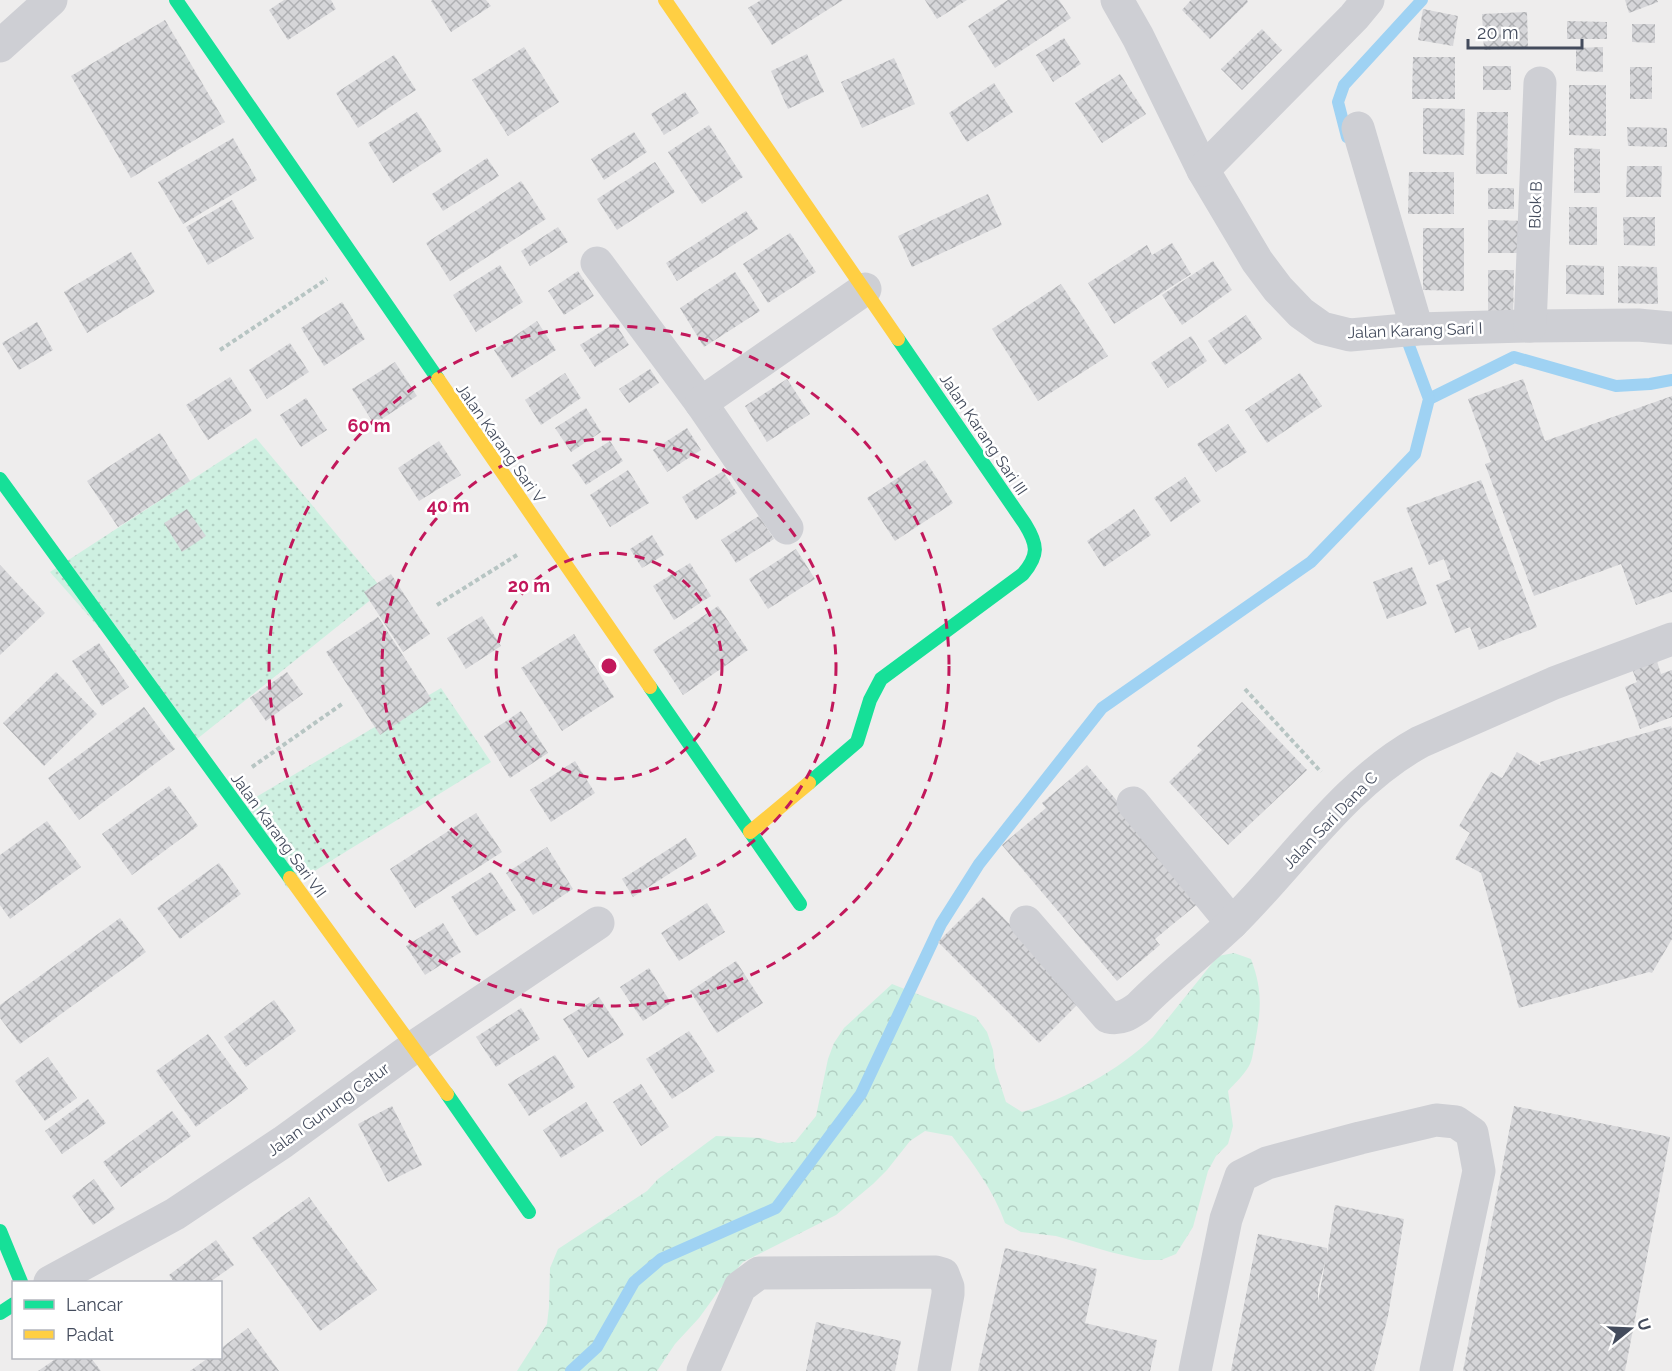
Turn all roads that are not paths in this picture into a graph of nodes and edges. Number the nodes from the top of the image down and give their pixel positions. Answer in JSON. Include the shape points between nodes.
{"nodes":[{"id":1,"x":51,"y":0,"type":"edge"},
{"id":2,"x":176,"y":0,"type":"edge"},
{"id":3,"x":665,"y":0,"type":"edge"},
{"id":4,"x":1117,"y":0,"type":"edge"},
{"id":5,"x":1368,"y":0,"type":"edge"},
{"id":6,"x":0,"y":46,"type":"edge"},
{"id":7,"x":1540,"y":84,"type":"dead end"},
{"id":8,"x":1358,"y":128,"type":"dead end"},
{"id":9,"x":1203,"y":171,"type":"junction"},
{"id":10,"x":597,"y":262,"type":"dead end"},
{"id":11,"x":865,"y":289,"type":"junction"},
{"id":12,"x":1530,"y":326,"type":"junction"},
{"id":13,"x":1672,"y":328,"type":"edge"},
{"id":14,"x":1417,"y":329,"type":"junction"},
{"id":15,"x":701,"y":404,"type":"junction"},
{"id":16,"x":0,"y":479,"type":"edge"},
{"id":17,"x":787,"y":528,"type":"dead end"},
{"id":18,"x":1672,"y":639,"type":"edge"},
{"id":19,"x":1133,"y":803,"type":"dead end"},
{"id":20,"x":750,"y":832,"type":"junction"},
{"id":21,"x":800,"y":904,"type":"dead end"},
{"id":22,"x":1026,"y":922,"type":"dead end"},
{"id":23,"x":598,"y":923,"type":"dead end"},
{"id":24,"x":1232,"y":923,"type":"junction"},
{"id":25,"x":414,"y":1047,"type":"junction"},
{"id":26,"x":529,"y":1212,"type":"dead end"},
{"id":27,"x":0,"y":1231,"type":"edge"},
{"id":28,"x":21,"y":1281,"type":"edge"},
{"id":29,"x":52,"y":1281,"type":"edge"},
{"id":30,"x":703,"y":1371,"type":"edge"},
{"id":31,"x":934,"y":1371,"type":"edge"},
{"id":32,"x":1196,"y":1371,"type":"edge"},
{"id":33,"x":1436,"y":1371,"type":"edge"}],
"edges":[{"from":1,"to":6,"type":"street"},
{"from":2,"to":20,"type":"street","name":"Jalan Karang Sari V"},
{"from":3,"to":11,"type":"street","name":"Jalan Karang Sari III"},
{"from":4,"to":9,"type":"street","name":"Jalan Karang Sari I"},
{"from":5,"to":9,"type":"street"},
{"from":7,"to":12,"type":"street","name":"Blok B"},
{"from":8,"to":14,"type":"street"},
{"from":9,"to":14,"type":"street","name":"Jalan Karang Sari I","via":[[1257,261],[1301,313],[1322,328],[1350,335]]},
{"from":10,"to":15,"type":"street"},
{"from":11,"to":15,"type":"street"},
{"from":11,"to":20,"type":"street","name":"Jalan Karang Sari III","via":[[1031,532],[1037,556],[1023,574],[881,679],[857,742]]},
{"from":12,"to":13,"type":"street","name":"Jalan Karang Sari I"},
{"from":12,"to":14,"type":"street","name":"Jalan Karang Sari I"},
{"from":15,"to":17,"type":"street"},
{"from":16,"to":25,"type":"street","name":"Jalan Karang Sari VII"},
{"from":18,"to":24,"type":"street","name":"Jalan Sari Dana C","via":[[1554,683],[1398,754],[1346,800]]},
{"from":19,"to":24,"type":"street"},
{"from":20,"to":21,"type":"street","name":"Jalan Karang Sari V"},
{"from":22,"to":24,"type":"street","name":"Jalan Sari Dana C","via":[[1108,1017],[1116,1019],[1139,1006]]},
{"from":23,"to":25,"type":"street","name":"Jalan Gunung Catur"},
{"from":25,"to":26,"type":"street","name":"Jalan Karang Sari VII"},
{"from":25,"to":29,"type":"street","name":"Jalan Gunung Catur","via":[[175,1214]]},
{"from":27,"to":28,"type":"street"},
{"from":30,"to":31,"type":"street","via":[[740,1287],[759,1273],[936,1272],[943,1274],[948,1287]]},
{"from":32,"to":33,"type":"street","via":[[1226,1219],[1241,1176],[1267,1163],[1436,1120],[1456,1122],[1472,1133],[1479,1171]]}]}
